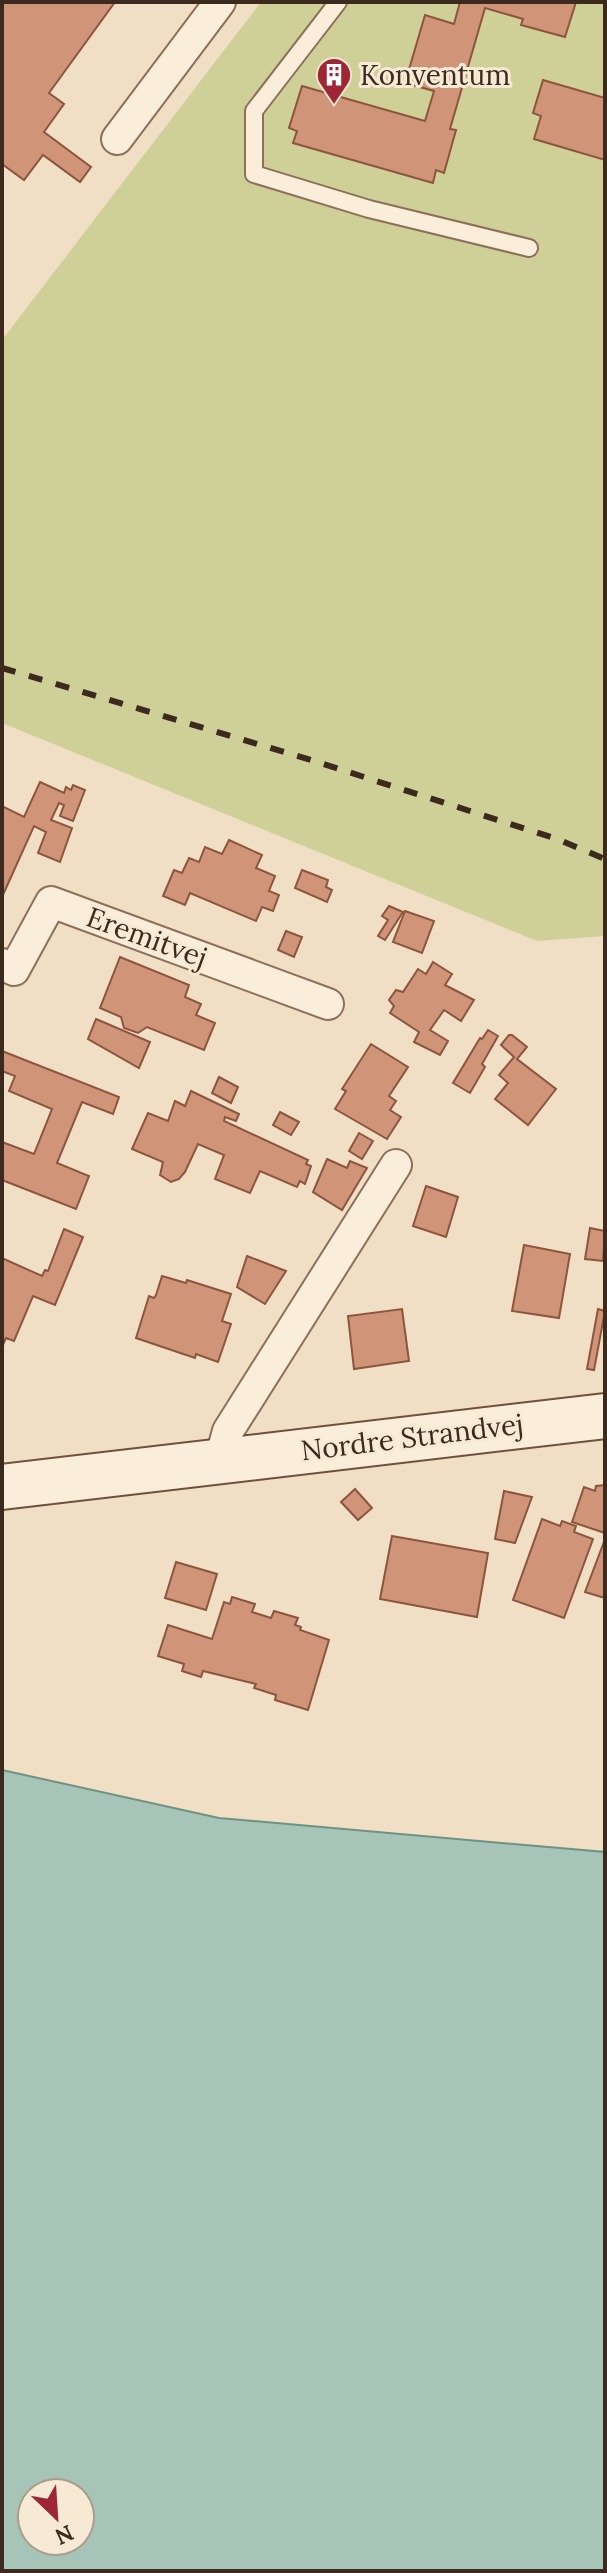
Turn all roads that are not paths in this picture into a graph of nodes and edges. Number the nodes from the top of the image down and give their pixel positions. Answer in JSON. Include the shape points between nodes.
{"nodes":[{"id":1,"x":220,"y":2,"type":"edge"},
{"id":2,"x":338,"y":2,"type":"edge"},
{"id":3,"x":117,"y":139,"type":"dead end"},
{"id":4,"x":529,"y":248,"type":"dead end"},
{"id":5,"x":2,"y":964,"type":"edge"},
{"id":6,"x":328,"y":1004,"type":"dead end"},
{"id":7,"x":396,"y":1165,"type":"dead end"},
{"id":8,"x":605,"y":1416,"type":"edge"},
{"id":9,"x":220,"y":1460,"type":"junction"},
{"id":10,"x":2,"y":1487,"type":"edge"}],
"edges":[{"from":1,"to":3,"type":"street"},
{"from":2,"to":4,"type":"lane","via":[[254,111],[254,174]]},
{"from":5,"to":6,"type":"street","name":"Eremitvej","via":[[14,970],[51,902]]},
{"from":7,"to":9,"type":"street","via":[[228,1431]]},
{"from":8,"to":9,"type":"main road","name":"Nordre Strandvej"},
{"from":9,"to":10,"type":"main road","name":"Nordre Strandvej"}]}
